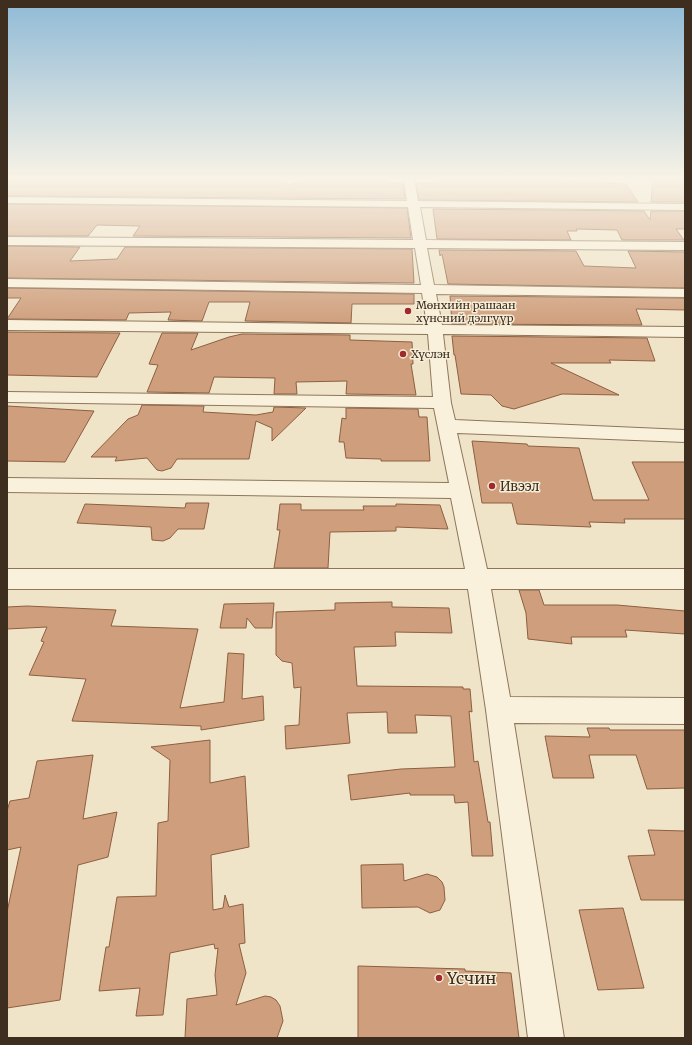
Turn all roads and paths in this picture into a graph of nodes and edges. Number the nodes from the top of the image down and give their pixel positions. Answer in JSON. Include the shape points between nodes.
{"nodes":[{"id":1,"x":418,"y":228,"type":"edge"},
{"id":2,"x":7,"y":241,"type":"edge"},
{"id":3,"x":421,"y":243,"type":"junction"},
{"id":4,"x":685,"y":246,"type":"edge"},
{"id":5,"x":7,"y":283,"type":"edge"},
{"id":6,"x":428,"y":288,"type":"junction"},
{"id":7,"x":685,"y":293,"type":"edge"},
{"id":8,"x":7,"y":325,"type":"edge"},
{"id":9,"x":435,"y":328,"type":"junction"},
{"id":10,"x":685,"y":332,"type":"edge"},
{"id":11,"x":7,"y":397,"type":"edge"},
{"id":12,"x":442,"y":404,"type":"junction"},
{"id":13,"x":446,"y":426,"type":"junction"},
{"id":14,"x":685,"y":436,"type":"edge"},
{"id":15,"x":7,"y":485,"type":"edge"},
{"id":16,"x":461,"y":491,"type":"junction"},
{"id":17,"x":478,"y":578,"type":"junction"},
{"id":18,"x":7,"y":579,"type":"edge"},
{"id":19,"x":685,"y":579,"type":"edge"},
{"id":20,"x":499,"y":710,"type":"junction"},
{"id":21,"x":685,"y":710,"type":"edge"},
{"id":22,"x":546,"y":1038,"type":"edge"}],
"edges":[{"from":1,"to":3,"type":"street"},
{"from":2,"to":3,"type":"street"},
{"from":3,"to":4,"type":"street"},
{"from":3,"to":6,"type":"street"},
{"from":5,"to":6,"type":"street"},
{"from":6,"to":7,"type":"street"},
{"from":6,"to":9,"type":"street"},
{"from":8,"to":9,"type":"street"},
{"from":9,"to":10,"type":"street"},
{"from":9,"to":12,"type":"street"},
{"from":11,"to":12,"type":"street"},
{"from":12,"to":13,"type":"street"},
{"from":13,"to":14,"type":"street"},
{"from":13,"to":16,"type":"street"},
{"from":15,"to":16,"type":"street"},
{"from":16,"to":17,"type":"street"},
{"from":17,"to":18,"type":"street"},
{"from":17,"to":19,"type":"street"},
{"from":17,"to":20,"type":"street"},
{"from":20,"to":21,"type":"street"},
{"from":20,"to":22,"type":"street"}]}
